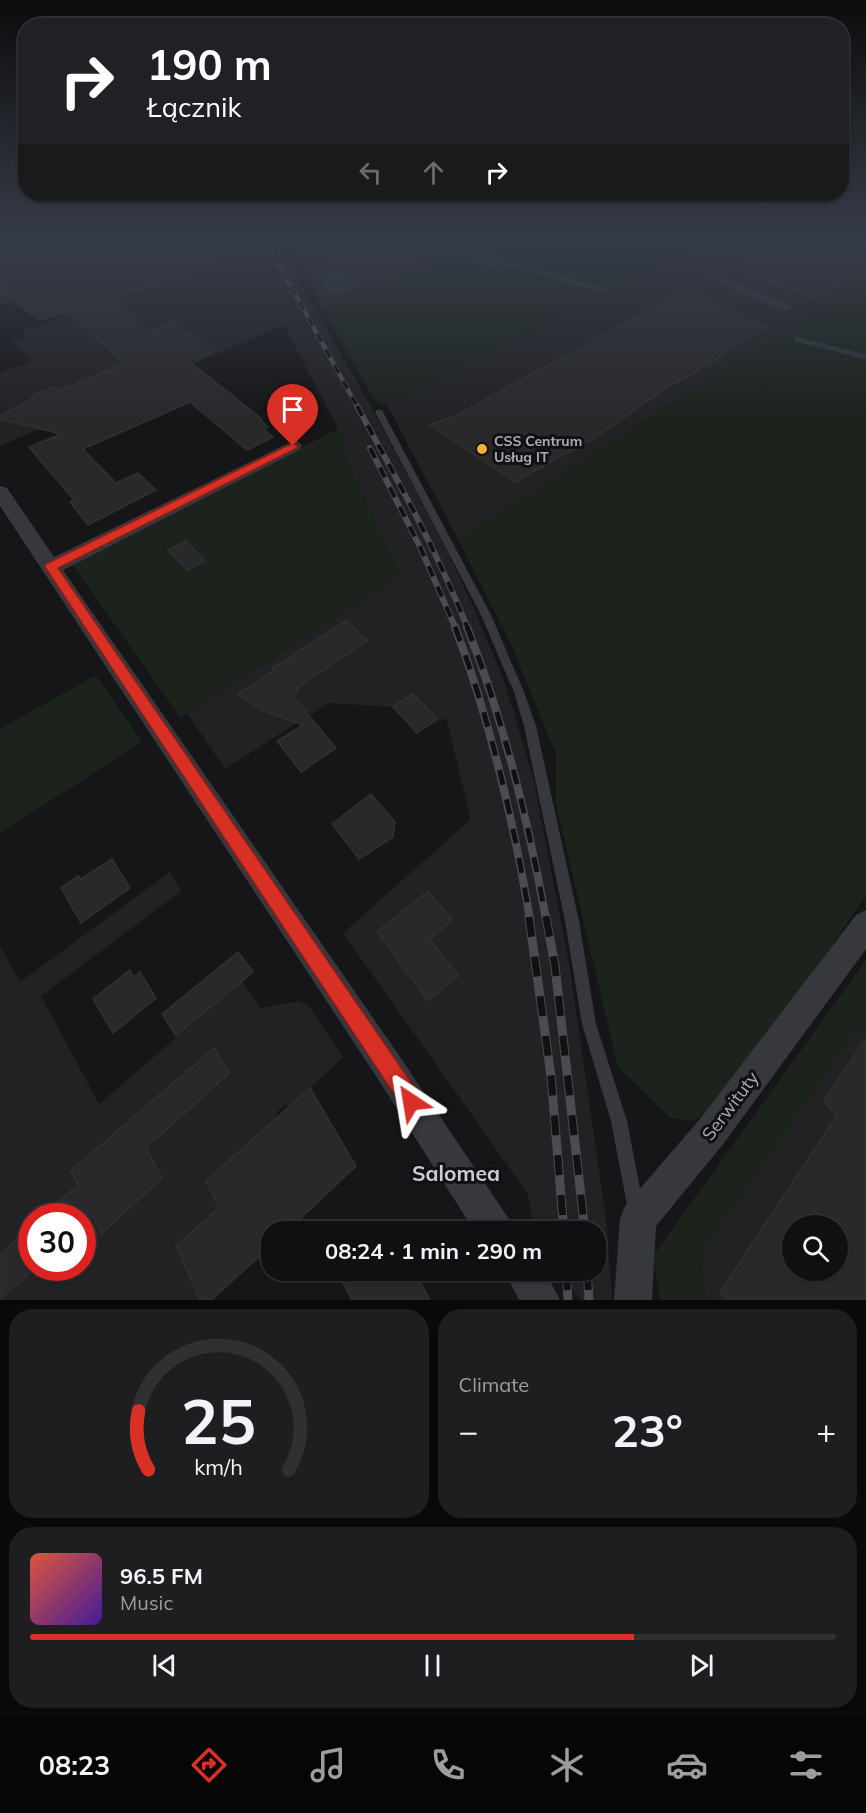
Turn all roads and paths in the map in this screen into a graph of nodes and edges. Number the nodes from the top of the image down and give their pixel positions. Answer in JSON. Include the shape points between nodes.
{"nodes":[{"id":1,"x":380,"y":412,"type":"dead end"},
{"id":2,"x":293,"y":446,"type":"dead end"},
{"id":3,"x":0,"y":492,"type":"edge"},
{"id":4,"x":51,"y":567,"type":"junction"},
{"id":5,"x":866,"y":925,"type":"edge"},
{"id":6,"x":638,"y":1219,"type":"junction"},
{"id":7,"x":489,"y":1221,"type":"edge"},
{"id":8,"x":529,"y":1281,"type":"edge"},
{"id":9,"x":541,"y":1300,"type":"edge"},
{"id":10,"x":633,"y":1300,"type":"edge"}],
"edges":[{"from":1,"to":6,"type":"lane","via":[[486,615],[530,726],[572,921],[589,1024],[619,1121]]},
{"from":2,"to":4,"type":"street"},
{"from":3,"to":4,"type":"street"},
{"from":4,"to":7,"type":"street"},
{"from":5,"to":6,"type":"street","name":"Serwituty","via":[[712,1131]]},
{"from":6,"to":10,"type":"street"},
{"from":8,"to":9,"type":"street"}]}
